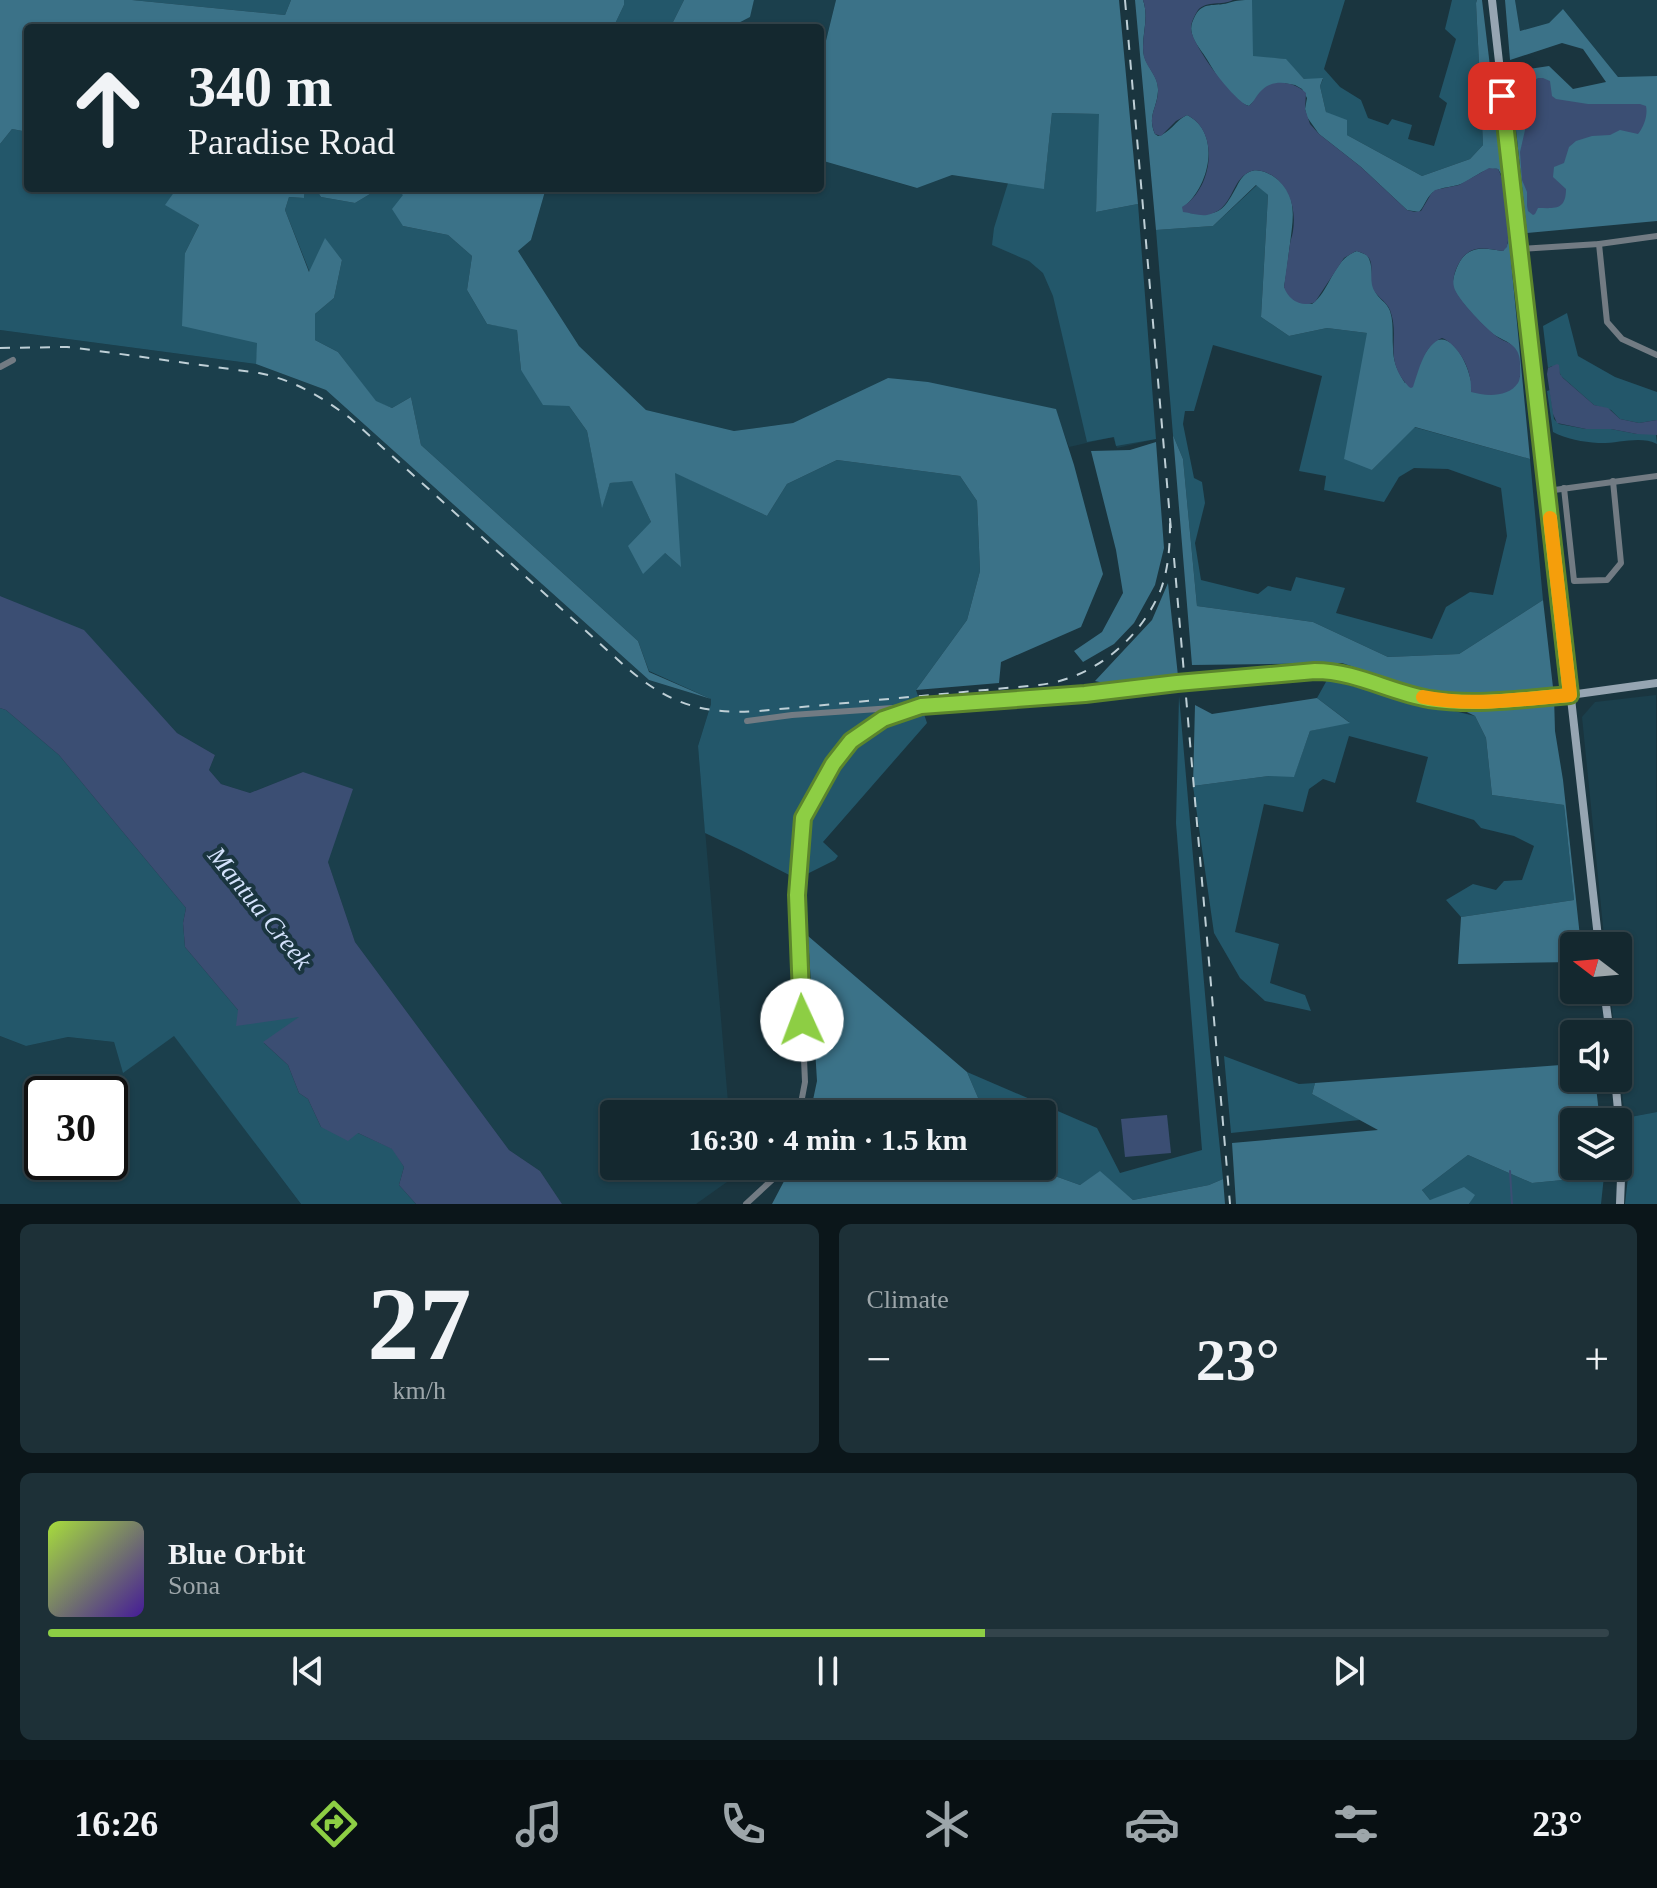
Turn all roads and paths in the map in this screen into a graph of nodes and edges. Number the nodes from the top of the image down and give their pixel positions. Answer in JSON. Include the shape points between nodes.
{"nodes":[{"id":1,"x":1492,"y":0,"type":"edge"},
{"id":2,"x":1657,"y":236,"type":"edge"},
{"id":3,"x":1599,"y":244,"type":"junction"},
{"id":4,"x":1520,"y":249,"type":"junction"},
{"id":5,"x":1657,"y":355,"type":"edge"},
{"id":6,"x":13,"y":360,"type":"dead end"},
{"id":7,"x":0,"y":367,"type":"edge"},
{"id":8,"x":1657,"y":476,"type":"edge"},
{"id":9,"x":1613,"y":481,"type":"junction"},
{"id":10,"x":1564,"y":488,"type":"junction"},
{"id":11,"x":1547,"y":491,"type":"junction"},
{"id":12,"x":1657,"y":683,"type":"edge"},
{"id":13,"x":1570,"y":695,"type":"junction"},
{"id":14,"x":921,"y":706,"type":"junction"},
{"id":15,"x":747,"y":721,"type":"dead end"},
{"id":16,"x":1597,"y":932,"type":"edge"},
{"id":17,"x":1616,"y":1092,"type":"edge"},
{"id":18,"x":802,"y":1100,"type":"edge"},
{"id":19,"x":772,"y":1180,"type":"edge"},
{"id":20,"x":746,"y":1204,"type":"edge"},
{"id":21,"x":1620,"y":1204,"type":"edge"}],
"edges":[{"from":1,"to":4,"type":"main road"},
{"from":2,"to":3,"type":"street"},
{"from":3,"to":4,"type":"street"},
{"from":3,"to":5,"type":"street","via":[[1607,322],[1622,339]]},
{"from":4,"to":11,"type":"main road"},
{"from":6,"to":7,"type":"street"},
{"from":8,"to":9,"type":"street"},
{"from":9,"to":10,"type":"street"},
{"from":9,"to":10,"type":"street","via":[[1621,563],[1607,580],[1574,581]]},
{"from":10,"to":11,"type":"street"},
{"from":11,"to":13,"type":"main road"},
{"from":12,"to":13,"type":"main road"},
{"from":13,"to":14,"type":"street","via":[[1457,703],[1336,671],[1315,671]]},
{"from":13,"to":16,"type":"main road"},
{"from":14,"to":15,"type":"street"},
{"from":14,"to":18,"type":"street","via":[[883,719],[851,741],[803,818],[797,895]]},
{"from":17,"to":21,"type":"main road"},
{"from":19,"to":20,"type":"street"}]}
